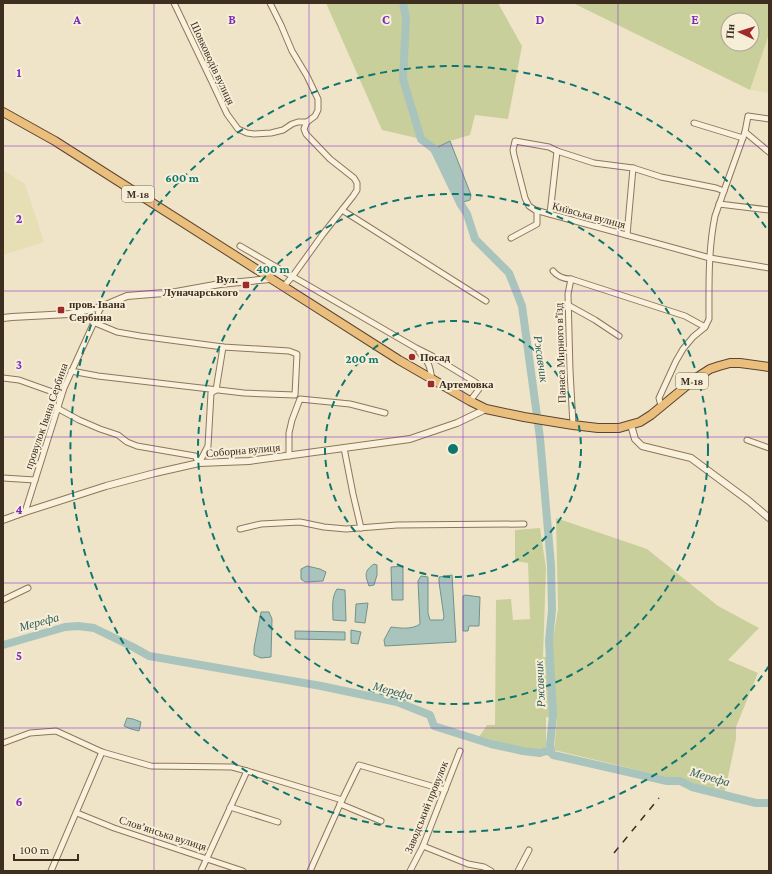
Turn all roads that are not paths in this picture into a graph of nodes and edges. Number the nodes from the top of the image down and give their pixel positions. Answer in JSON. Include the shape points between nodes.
{"nodes":[{"id":1,"x":174,"y":3,"type":"edge"},
{"id":2,"x":270,"y":3,"type":"edge"},
{"id":3,"x":3,"y":112,"type":"edge"},
{"id":4,"x":769,"y":119,"type":"edge"},
{"id":5,"x":298,"y":122,"type":"junction"},
{"id":6,"x":307,"y":122,"type":"junction"},
{"id":7,"x":694,"y":123,"type":"dead end"},
{"id":8,"x":304,"y":129,"type":"junction"},
{"id":9,"x":745,"y":132,"type":"junction"},
{"id":10,"x":743,"y":138,"type":"junction"},
{"id":11,"x":557,"y":151,"type":"junction"},
{"id":12,"x":769,"y":152,"type":"edge"},
{"id":13,"x":634,"y":168,"type":"junction"},
{"id":14,"x":724,"y":191,"type":"junction"},
{"id":15,"x":719,"y":204,"type":"junction"},
{"id":16,"x":342,"y":210,"type":"junction"},
{"id":17,"x":769,"y":210,"type":"edge"},
{"id":18,"x":537,"y":211,"type":"junction"},
{"id":19,"x":550,"y":214,"type":"junction"},
{"id":20,"x":627,"y":235,"type":"junction"},
{"id":21,"x":511,"y":238,"type":"dead end"},
{"id":22,"x":240,"y":246,"type":"dead end"},
{"id":23,"x":710,"y":258,"type":"junction"},
{"id":24,"x":769,"y":268,"type":"edge"},
{"id":25,"x":553,"y":271,"type":"dead end"},
{"id":26,"x":292,"y":277,"type":"junction"},
{"id":27,"x":270,"y":279,"type":"junction"},
{"id":28,"x":570,"y":279,"type":"junction"},
{"id":29,"x":283,"y":287,"type":"junction"},
{"id":30,"x":486,"y":301,"type":"dead end"},
{"id":31,"x":568,"y":305,"type":"junction"},
{"id":32,"x":101,"y":307,"type":"junction"},
{"id":33,"x":3,"y":318,"type":"edge"},
{"id":34,"x":93,"y":322,"type":"junction"},
{"id":35,"x":705,"y":327,"type":"junction"},
{"id":36,"x":619,"y":336,"type":"dead end"},
{"id":37,"x":223,"y":347,"type":"junction"},
{"id":38,"x":416,"y":348,"type":"junction"},
{"id":39,"x":766,"y":366,"type":"edge"},
{"id":40,"x":71,"y":371,"type":"junction"},
{"id":41,"x":3,"y":378,"type":"edge"},
{"id":42,"x":432,"y":380,"type":"junction"},
{"id":43,"x":216,"y":390,"type":"junction"},
{"id":44,"x":61,"y":395,"type":"junction"},
{"id":45,"x":297,"y":397,"type":"junction"},
{"id":46,"x":470,"y":401,"type":"junction"},
{"id":47,"x":663,"y":406,"type":"junction"},
{"id":48,"x":57,"y":408,"type":"junction"},
{"id":49,"x":486,"y":409,"type":"junction"},
{"id":50,"x":385,"y":413,"type":"dead end"},
{"id":51,"x":631,"y":425,"type":"junction"},
{"id":52,"x":573,"y":426,"type":"junction"},
{"id":53,"x":747,"y":440,"type":"dead end"},
{"id":54,"x":344,"y":448,"type":"junction"},
{"id":55,"x":769,"y":448,"type":"edge"},
{"id":56,"x":289,"y":456,"type":"junction"},
{"id":57,"x":199,"y":463,"type":"junction"},
{"id":58,"x":3,"y":478,"type":"edge"},
{"id":59,"x":35,"y":480,"type":"junction"},
{"id":60,"x":25,"y":512,"type":"junction"},
{"id":61,"x":769,"y":518,"type":"edge"},
{"id":62,"x":3,"y":520,"type":"edge"},
{"id":63,"x":524,"y":524,"type":"dead end"},
{"id":64,"x":361,"y":528,"type":"junction"},
{"id":65,"x":240,"y":530,"type":"dead end"},
{"id":66,"x":28,"y":588,"type":"dead end"},
{"id":67,"x":3,"y":600,"type":"edge"},
{"id":68,"x":3,"y":743,"type":"edge"},
{"id":69,"x":460,"y":751,"type":"dead end"},
{"id":70,"x":102,"y":752,"type":"junction"},
{"id":71,"x":247,"y":770,"type":"junction"},
{"id":72,"x":445,"y":790,"type":"junction"},
{"id":73,"x":341,"y":802,"type":"junction"},
{"id":74,"x":230,"y":807,"type":"junction"},
{"id":75,"x":77,"y":812,"type":"junction"},
{"id":76,"x":381,"y":821,"type":"dead end"},
{"id":77,"x":278,"y":822,"type":"dead end"},
{"id":78,"x":423,"y":846,"type":"junction"},
{"id":79,"x":529,"y":850,"type":"dead end"},
{"id":80,"x":207,"y":858,"type":"junction"},
{"id":81,"x":51,"y":871,"type":"edge"},
{"id":82,"x":201,"y":871,"type":"edge"},
{"id":83,"x":243,"y":871,"type":"edge"},
{"id":84,"x":310,"y":871,"type":"edge"},
{"id":85,"x":410,"y":871,"type":"edge"},
{"id":86,"x":491,"y":871,"type":"edge"},
{"id":87,"x":518,"y":871,"type":"edge"}],
"edges":[{"from":1,"to":5,"type":"street","name":"Шовководів вулиця","via":[[227,114],[238,129],[254,134],[271,133]]},
{"from":2,"to":6,"type":"street","via":[[318,100],[317,113]]},
{"from":3,"to":27,"type":"highway","number":"М-18","via":[[55,141]]},
{"from":4,"to":9,"type":"street","via":[[748,116]]},
{"from":5,"to":6,"type":"street"},
{"from":5,"to":8,"type":"street"},
{"from":6,"to":8,"type":"street"},
{"from":7,"to":10,"type":"street"},
{"from":8,"to":16,"type":"street","via":[[307,136],[357,183],[357,190]]},
{"from":9,"to":10,"type":"street"},
{"from":9,"to":12,"type":"street"},
{"from":10,"to":14,"type":"street"},
{"from":11,"to":13,"type":"street","via":[[594,163]]},
{"from":11,"to":18,"type":"street","name":"Київська вулиця","via":[[549,147],[515,141],[513,150],[525,198]]},
{"from":11,"to":19,"type":"street"},
{"from":13,"to":14,"type":"street","via":[[661,177]]},
{"from":13,"to":20,"type":"street"},
{"from":14,"to":15,"type":"street"},
{"from":15,"to":17,"type":"street"},
{"from":15,"to":23,"type":"street","via":[[712,229]]},
{"from":16,"to":26,"type":"street"},
{"from":16,"to":30,"type":"street"},
{"from":18,"to":19,"type":"street","name":"Київська вулиця"},
{"from":18,"to":21,"type":"street","via":[[537,224]]},
{"from":19,"to":20,"type":"street","name":"Київська вулиця"},
{"from":20,"to":23,"type":"street","name":"Київська вулиця"},
{"from":22,"to":26,"type":"street"},
{"from":23,"to":24,"type":"street","name":"Київська вулиця"},
{"from":23,"to":35,"type":"street","via":[[709,319]]},
{"from":25,"to":28,"type":"street","via":[[557,276]]},
{"from":26,"to":29,"type":"street"},
{"from":26,"to":38,"type":"street"},
{"from":27,"to":29,"type":"highway","number":"М-18"},
{"from":27,"to":32,"type":"street","via":[[127,296]]},
{"from":28,"to":31,"type":"street","name":"Панаса Мирного в'їзд"},
{"from":28,"to":35,"type":"street","via":[[685,316]]},
{"from":29,"to":42,"type":"highway","number":"М-18"},
{"from":31,"to":36,"type":"street"},
{"from":31,"to":52,"type":"street","name":"Панаса Мирного в'їзд"},
{"from":32,"to":33,"type":"street","via":[[69,314]]},
{"from":32,"to":34,"type":"street","name":"провулок Івана Сербина"},
{"from":34,"to":37,"type":"street","via":[[132,335]]},
{"from":34,"to":40,"type":"street","name":"провулок Івана Сербина"},
{"from":35,"to":47,"type":"street","via":[[686,345],[676,361],[660,398]]},
{"from":37,"to":43,"type":"street"},
{"from":37,"to":45,"type":"street","via":[[289,351],[297,354]]},
{"from":38,"to":42,"type":"street","via":[[427,359]]},
{"from":38,"to":46,"type":"street","via":[[479,385]]},
{"from":39,"to":47,"type":"highway","number":"М-18","via":[[730,363],[719,366],[696,378]]},
{"from":40,"to":43,"type":"street"},
{"from":40,"to":44,"type":"street","name":"провулок Івана Сербина"},
{"from":41,"to":44,"type":"street","via":[[19,380]]},
{"from":42,"to":46,"type":"highway","number":"М-18"},
{"from":43,"to":45,"type":"street"},
{"from":43,"to":57,"type":"street","via":[[211,393],[208,446]]},
{"from":44,"to":48,"type":"street","name":"провулок Івана Сербина"},
{"from":45,"to":50,"type":"street","via":[[350,404]]},
{"from":45,"to":56,"type":"street","via":[[289,433]]},
{"from":46,"to":49,"type":"highway","number":"М-18"},
{"from":47,"to":51,"type":"highway","number":"М-18"},
{"from":48,"to":57,"type":"street","via":[[137,446],[195,456]]},
{"from":48,"to":59,"type":"street","name":"провулок Івана Сербина"},
{"from":49,"to":52,"type":"highway","number":"М-18"},
{"from":49,"to":54,"type":"street","name":"Соборна вулиця","via":[[457,423],[410,439]]},
{"from":51,"to":52,"type":"highway","number":"М-18","via":[[610,429]]},
{"from":51,"to":61,"type":"street","via":[[635,439],[642,446],[691,458]]},
{"from":53,"to":55,"type":"street"},
{"from":54,"to":56,"type":"street","name":"Соборна вулиця"},
{"from":54,"to":64,"type":"street"},
{"from":56,"to":57,"type":"street","name":"Соборна вулиця"},
{"from":57,"to":60,"type":"street","name":"Соборна вулиця","via":[[106,486]]},
{"from":58,"to":59,"type":"street"},
{"from":59,"to":60,"type":"street","name":"провулок Івана Сербина"},
{"from":60,"to":62,"type":"street","name":"Соборна вулиця"},
{"from":63,"to":64,"type":"street","via":[[397,525]]},
{"from":64,"to":65,"type":"street","via":[[324,527],[300,522],[261,524]]},
{"from":66,"to":67,"type":"street"},
{"from":68,"to":70,"type":"street","via":[[30,732],[56,731]]},
{"from":69,"to":72,"type":"street","name":"Заводський провулок"},
{"from":70,"to":71,"type":"street","via":[[151,766],[232,767]]},
{"from":70,"to":75,"type":"street"},
{"from":71,"to":73,"type":"street"},
{"from":71,"to":74,"type":"street"},
{"from":72,"to":73,"type":"street","via":[[359,766]]},
{"from":72,"to":78,"type":"street","name":"Заводський провулок"},
{"from":73,"to":76,"type":"street"},
{"from":73,"to":84,"type":"street"},
{"from":74,"to":77,"type":"street"},
{"from":74,"to":80,"type":"street"},
{"from":75,"to":80,"type":"street","name":"Слов’янська вулиця","via":[[114,828]]},
{"from":75,"to":81,"type":"street"},
{"from":78,"to":85,"type":"street","name":"Заводський провулок"},
{"from":78,"to":86,"type":"street"},
{"from":79,"to":87,"type":"street"},
{"from":80,"to":82,"type":"street"},
{"from":80,"to":83,"type":"street","name":"Слов’янська вулиця"}]}
